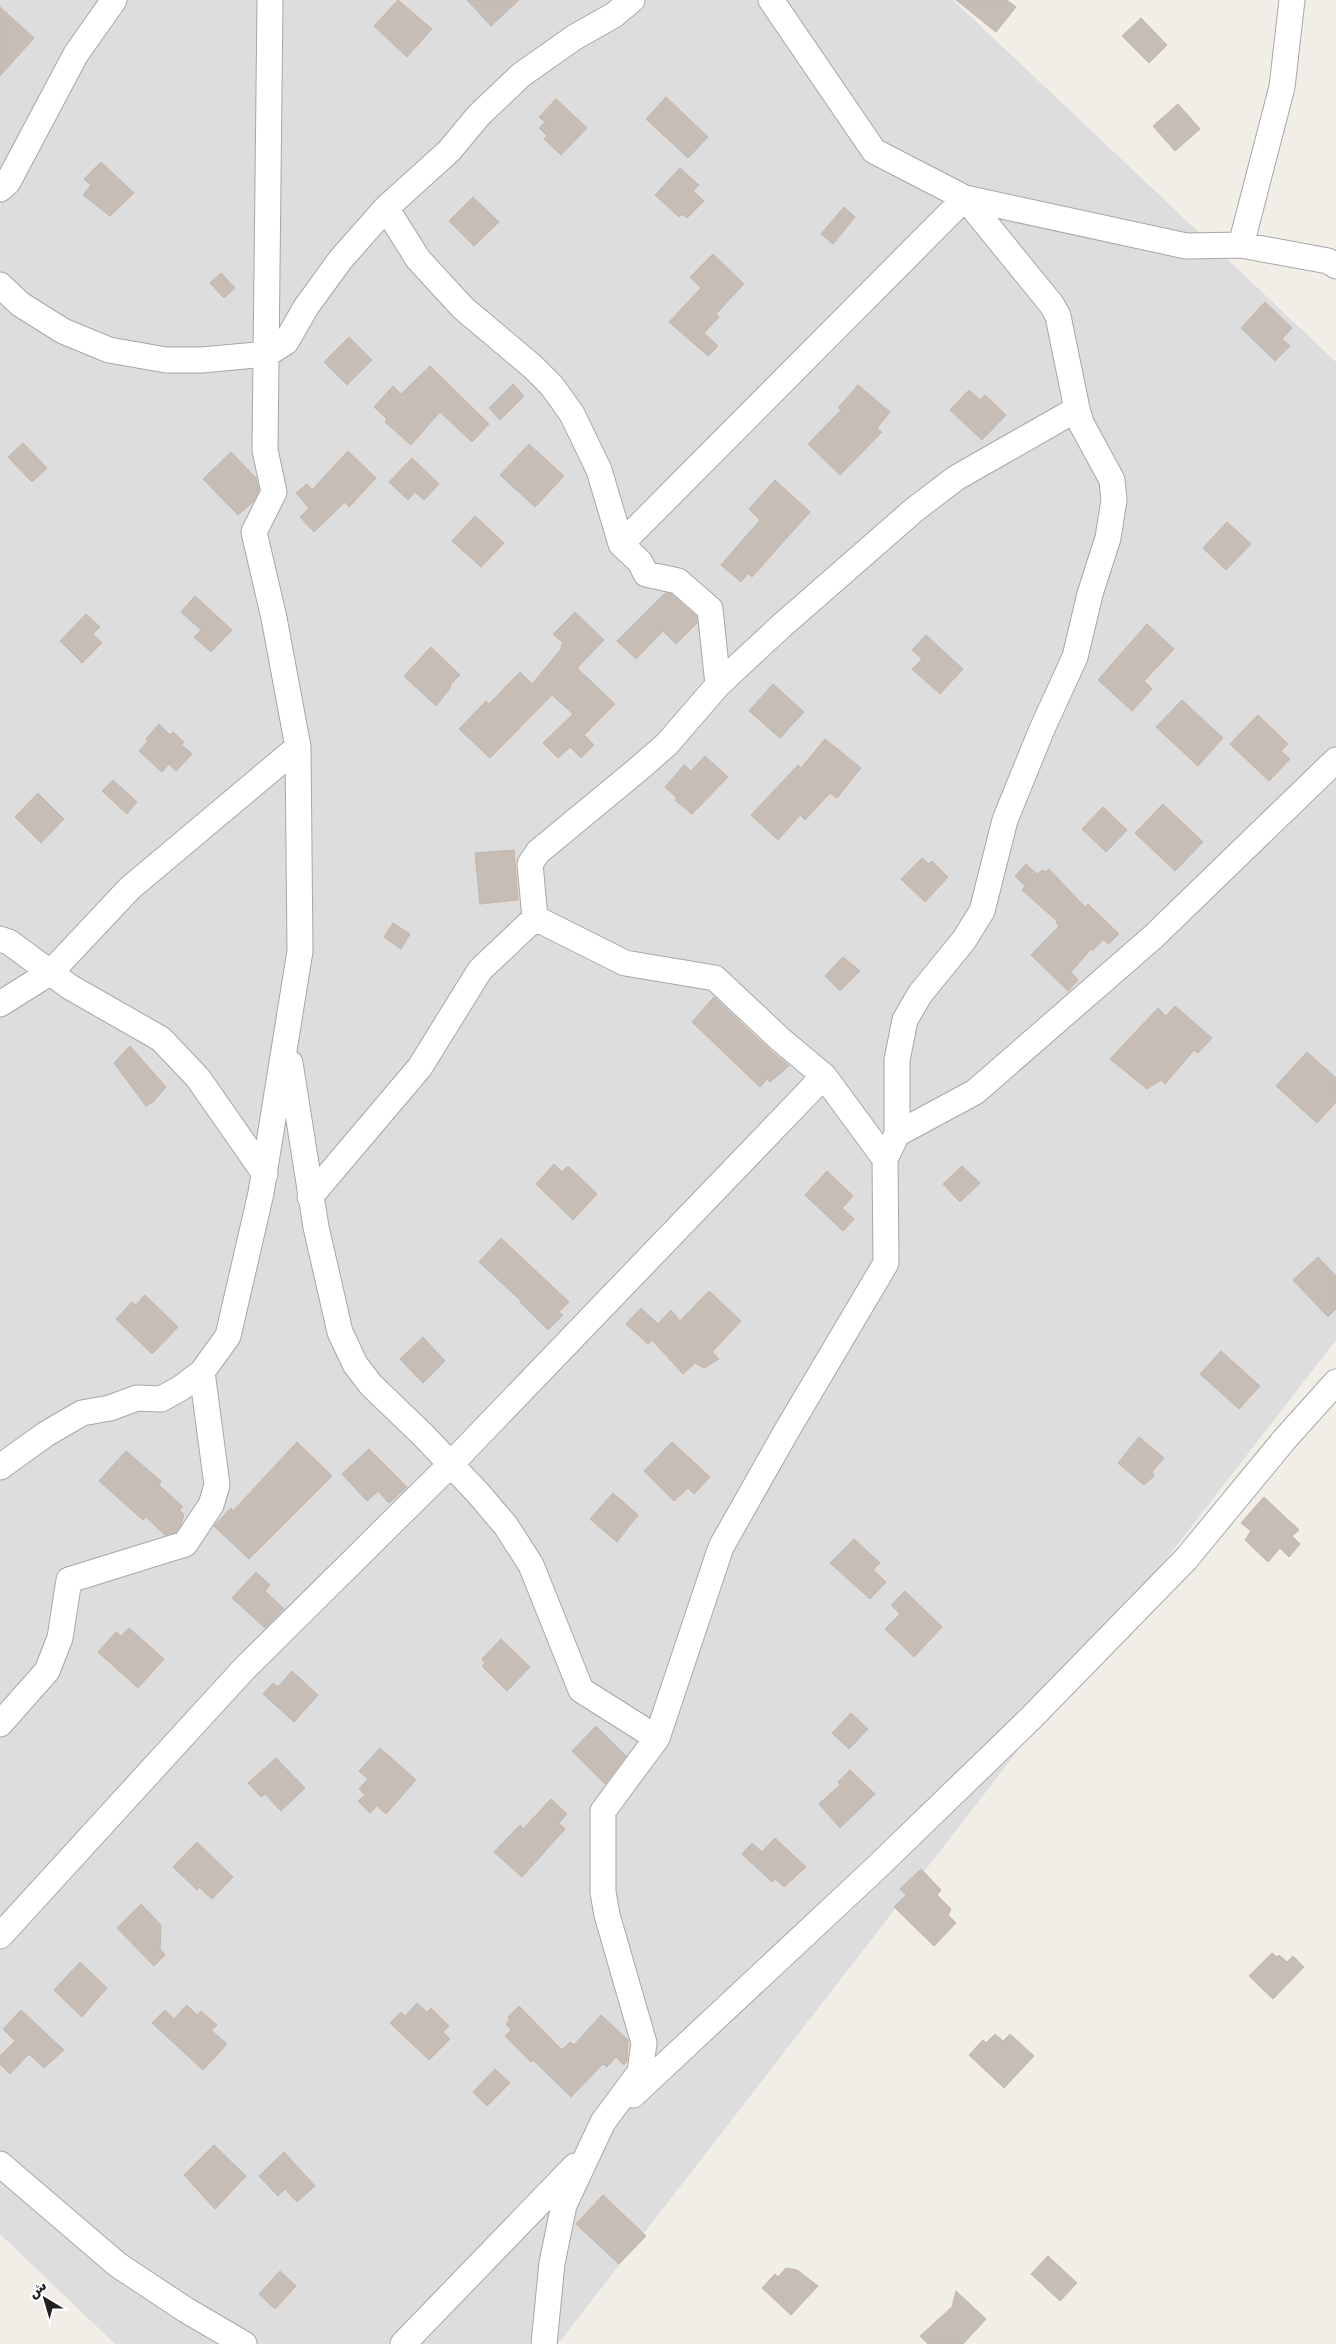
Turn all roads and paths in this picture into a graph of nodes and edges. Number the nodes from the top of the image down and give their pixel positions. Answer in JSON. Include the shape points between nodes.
{"nodes":[{"id":1,"x":114,"y":0,"type":"edge"},
{"id":2,"x":270,"y":0,"type":"edge"},
{"id":3,"x":632,"y":0,"type":"edge"},
{"id":4,"x":771,"y":0,"type":"edge"},
{"id":5,"x":1292,"y":0,"type":"edge"},
{"id":6,"x":0,"y":190,"type":"edge"},
{"id":7,"x":965,"y":198,"type":"junction"},
{"id":8,"x":386,"y":208,"type":"junction"},
{"id":9,"x":1241,"y":245,"type":"junction"},
{"id":10,"x":1333,"y":262,"type":"edge"},
{"id":11,"x":0,"y":285,"type":"edge"},
{"id":12,"x":267,"y":354,"type":"junction"},
{"id":13,"x":1077,"y":409,"type":"junction"},
{"id":14,"x":621,"y":544,"type":"junction"},
{"id":15,"x":718,"y":685,"type":"junction"},
{"id":16,"x":298,"y":747,"type":"junction"},
{"id":17,"x":1336,"y":760,"type":"edge"},
{"id":18,"x":535,"y":918,"type":"junction"},
{"id":19,"x":0,"y":939,"type":"edge"},
{"id":20,"x":50,"y":972,"type":"junction"},
{"id":21,"x":0,"y":1004,"type":"edge"},
{"id":22,"x":286,"y":1039,"type":"junction"},
{"id":23,"x":824,"y":1076,"type":"junction"},
{"id":24,"x":897,"y":1134,"type":"junction"},
{"id":25,"x":885,"y":1159,"type":"junction"},
{"id":26,"x":265,"y":1174,"type":"junction"},
{"id":27,"x":310,"y":1197,"type":"junction"},
{"id":28,"x":202,"y":1372,"type":"junction"},
{"id":29,"x":1336,"y":1382,"type":"edge"},
{"id":30,"x":451,"y":1464,"type":"junction"},
{"id":31,"x":0,"y":1467,"type":"edge"},
{"id":32,"x":0,"y":1724,"type":"edge"},
{"id":33,"x":657,"y":1738,"type":"junction"},
{"id":34,"x":0,"y":1936,"type":"edge"},
{"id":35,"x":603,"y":2122,"type":"junction"},
{"id":36,"x":590,"y":2150,"type":"junction"},
{"id":37,"x":0,"y":2164,"type":"edge"},
{"id":38,"x":244,"y":2344,"type":"edge"},
{"id":39,"x":403,"y":2344,"type":"edge"},
{"id":40,"x":544,"y":2344,"type":"edge"}],
"edges":[{"from":1,"to":6,"type":"street","via":[[76,54],[8,182]]},
{"from":2,"to":12,"type":"street"},
{"from":3,"to":8,"type":"street","via":[[521,75],[479,115],[449,151]]},
{"from":4,"to":7,"type":"street","via":[[874,151]]},
{"from":5,"to":9,"type":"street","via":[[1282,88]]},
{"from":7,"to":9,"type":"street","via":[[1186,246]]},
{"from":7,"to":13,"type":"street","via":[[1055,310]]},
{"from":7,"to":14,"type":"street"},
{"from":8,"to":12,"type":"street","via":[[341,259],[306,307],[286,342]]},
{"from":8,"to":14,"type":"street","via":[[418,259],[463,308],[552,386],[572,414],[599,470]]},
{"from":9,"to":10,"type":"street"},
{"from":11,"to":12,"type":"street","via":[[20,304],[64,331],[109,350],[166,360]]},
{"from":12,"to":16,"type":"street","via":[[265,450],[274,492],[254,532]]},
{"from":13,"to":15,"type":"street","via":[[956,478],[914,510]]},
{"from":13,"to":24,"type":"street","via":[[1081,424],[1112,480],[1114,500],[1108,538],[1075,657],[1005,820],[982,911],[964,940],[920,994],[905,1020],[897,1060]]},
{"from":14,"to":15,"type":"street","via":[[640,562],[646,574],[678,581],[710,609]]},
{"from":15,"to":18,"type":"street","via":[[667,744],[538,852],[530,864]]},
{"from":16,"to":20,"type":"street","via":[[130,888]]},
{"from":16,"to":22,"type":"street","via":[[300,951]]},
{"from":17,"to":24,"type":"street","via":[[1153,937],[975,1092]]},
{"from":18,"to":23,"type":"street","via":[[625,963],[715,978]]},
{"from":18,"to":27,"type":"street","via":[[480,970],[420,1067]]},
{"from":19,"to":20,"type":"street"},
{"from":20,"to":21,"type":"street"},
{"from":20,"to":26,"type":"street","via":[[70,988],[161,1038],[198,1078]]},
{"from":22,"to":26,"type":"street"},
{"from":22,"to":27,"type":"street"},
{"from":23,"to":25,"type":"street"},
{"from":23,"to":30,"type":"street"},
{"from":24,"to":25,"type":"street"},
{"from":25,"to":33,"type":"street","via":[[886,1263],[721,1547]]},
{"from":26,"to":28,"type":"street","via":[[228,1336]]},
{"from":27,"to":30,"type":"street","via":[[338,1323],[355,1364],[382,1397]]},
{"from":28,"to":31,"type":"street","via":[[161,1398],[137,1398],[110,1408],[82,1413]]},
{"from":28,"to":32,"type":"street","via":[[217,1485],[211,1505],[184,1544],[69,1580],[60,1638],[47,1671]]},
{"from":29,"to":35,"type":"street","via":[[1186,1559],[1031,1718]]},
{"from":30,"to":33,"type":"street","via":[[506,1526],[531,1565],[582,1690]]},
{"from":30,"to":34,"type":"street","via":[[244,1670]]},
{"from":33,"to":35,"type":"street","via":[[602,1811],[604,1900],[644,2043],[640,2072]]},
{"from":35,"to":36,"type":"street"},
{"from":36,"to":39,"type":"street"},
{"from":36,"to":40,"type":"street","via":[[564,2205],[556,2233]]},
{"from":37,"to":38,"type":"street","via":[[118,2265]]}]}
